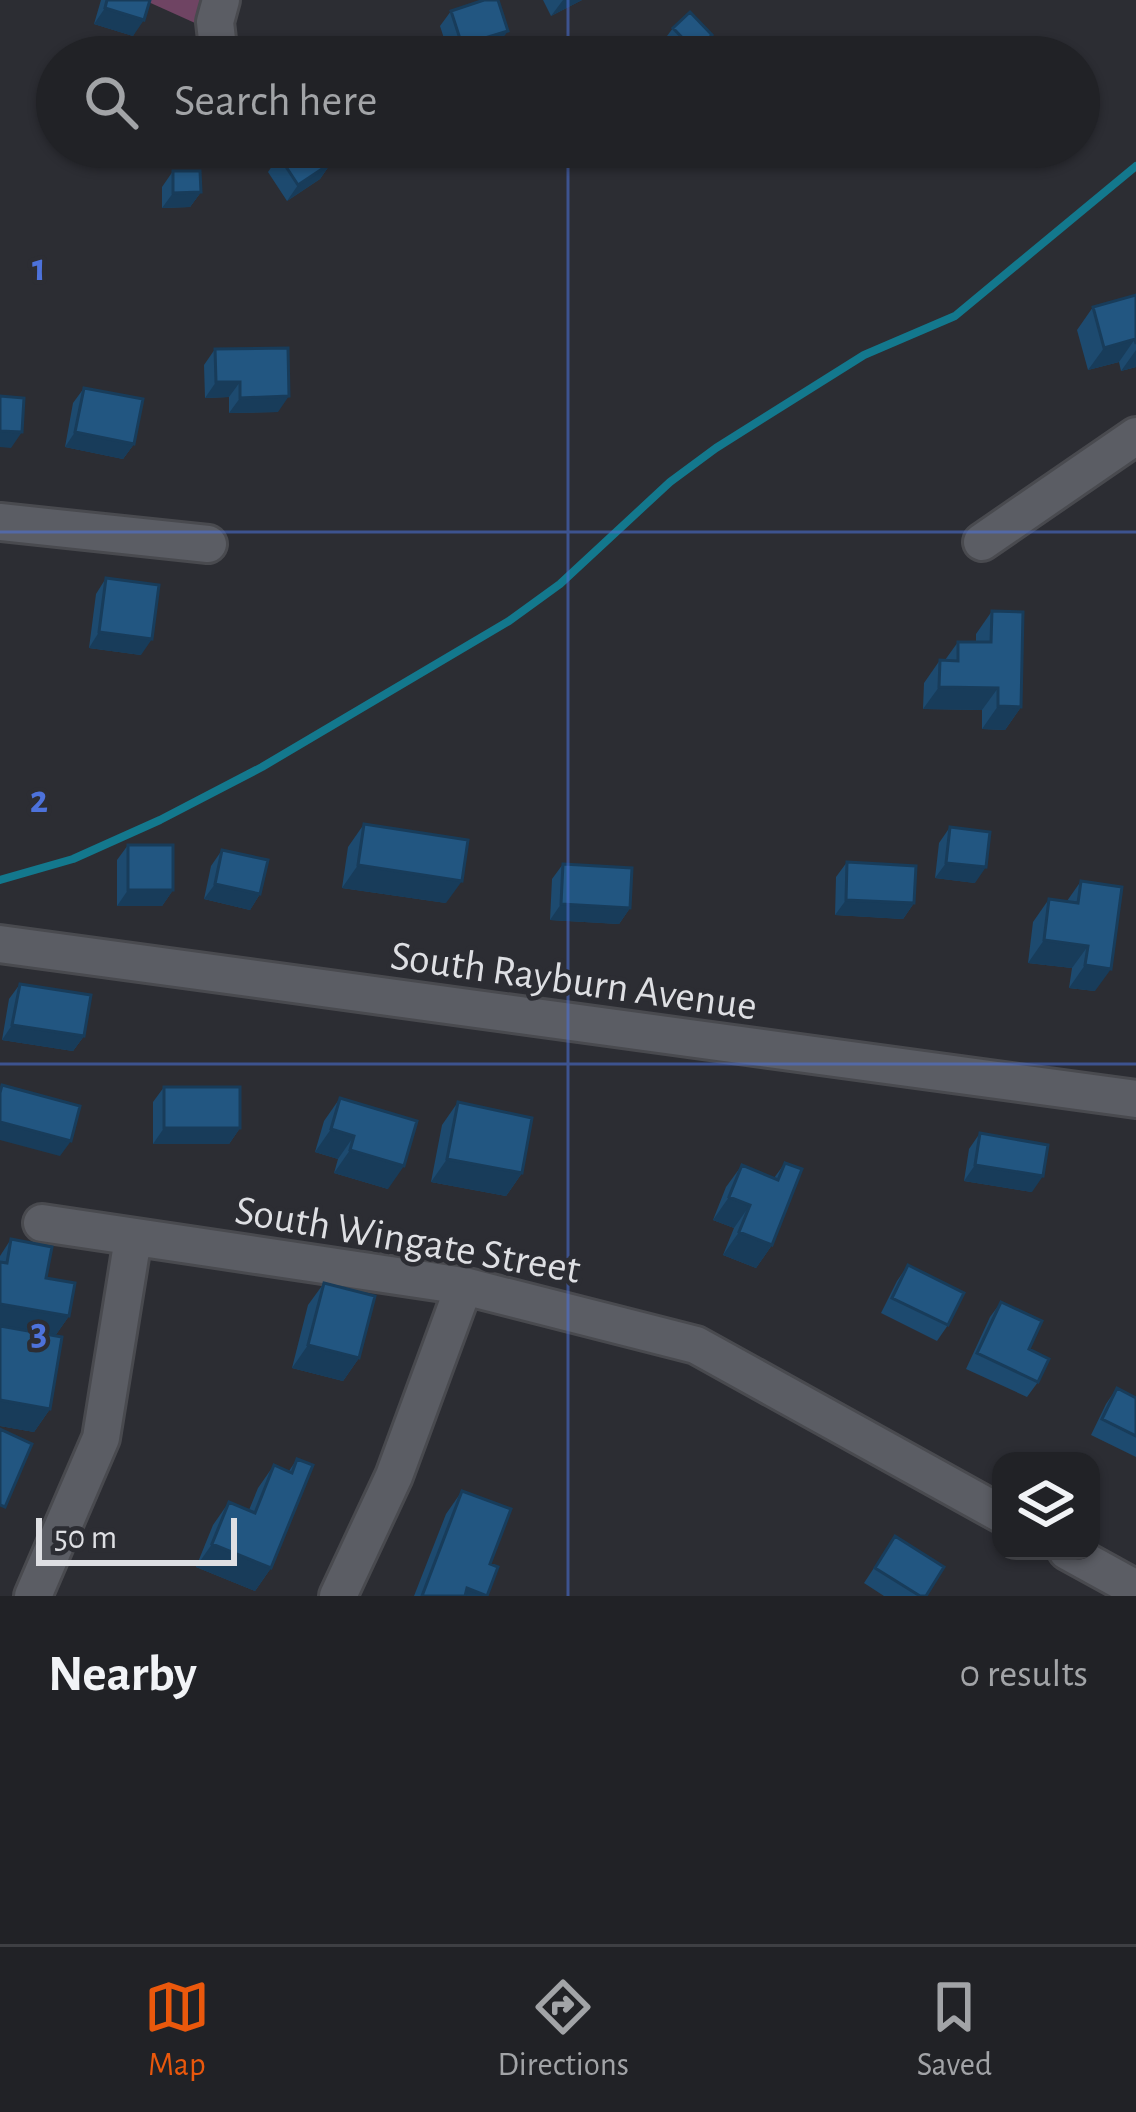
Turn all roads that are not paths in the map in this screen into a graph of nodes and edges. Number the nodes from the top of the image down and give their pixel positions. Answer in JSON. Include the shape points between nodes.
{"nodes":[{"id":1,"x":221,"y":0,"type":"edge"},
{"id":2,"x":217,"y":36,"type":"edge"},
{"id":3,"x":1136,"y":436,"type":"edge"},
{"id":4,"x":0,"y":521,"type":"edge"},
{"id":5,"x":982,"y":542,"type":"dead end"},
{"id":6,"x":208,"y":544,"type":"dead end"},
{"id":7,"x":0,"y":944,"type":"edge"},
{"id":8,"x":1136,"y":1099,"type":"edge"},
{"id":9,"x":42,"y":1222,"type":"dead end"},
{"id":10,"x":133,"y":1238,"type":"junction"},
{"id":11,"x":464,"y":1286,"type":"junction"},
{"id":12,"x":992,"y":1509,"type":"edge"},
{"id":13,"x":1083,"y":1560,"type":"edge"},
{"id":14,"x":1136,"y":1589,"type":"edge"},
{"id":15,"x":33,"y":1596,"type":"edge"},
{"id":16,"x":338,"y":1596,"type":"edge"}],
"edges":[{"from":1,"to":2,"type":"street"},
{"from":3,"to":5,"type":"street"},
{"from":4,"to":6,"type":"street"},
{"from":7,"to":8,"type":"street","name":"South Rayburn Avenue"},
{"from":9,"to":10,"type":"street","name":"South Wingate Street"},
{"from":10,"to":11,"type":"street","name":"South Wingate Street"},
{"from":10,"to":15,"type":"street","via":[[101,1438]]},
{"from":11,"to":12,"type":"street","name":"South Wingate Street","via":[[696,1345]]},
{"from":11,"to":16,"type":"street","via":[[394,1476]]},
{"from":13,"to":14,"type":"street"}]}
